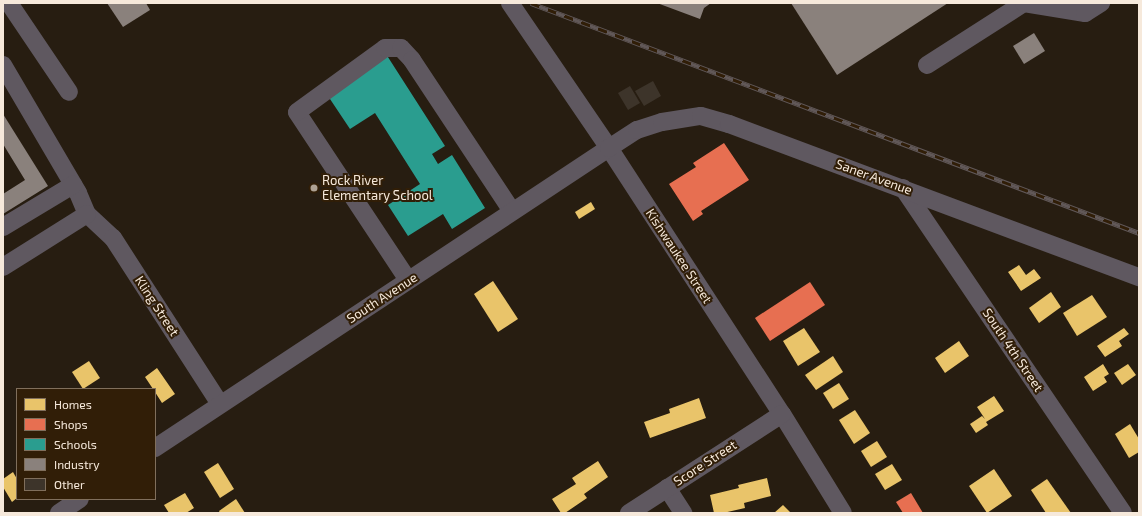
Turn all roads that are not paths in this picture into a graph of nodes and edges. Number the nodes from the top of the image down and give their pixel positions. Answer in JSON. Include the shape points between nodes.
{"nodes":[{"id":1,"x":9,"y":3,"type":"edge"},
{"id":2,"x":510,"y":3,"type":"edge"},
{"id":3,"x":1101,"y":3,"type":"edge"},
{"id":4,"x":3,"y":65,"type":"edge"},
{"id":5,"x":927,"y":65,"type":"dead end"},
{"id":6,"x":69,"y":92,"type":"dead end"},
{"id":7,"x":609,"y":148,"type":"junction"},
{"id":8,"x":73,"y":185,"type":"junction"},
{"id":9,"x":903,"y":188,"type":"junction"},
{"id":10,"x":512,"y":212,"type":"junction"},
{"id":11,"x":87,"y":214,"type":"junction"},
{"id":12,"x":3,"y":227,"type":"edge"},
{"id":13,"x":3,"y":268,"type":"edge"},
{"id":14,"x":1139,"y":277,"type":"edge"},
{"id":15,"x":408,"y":280,"type":"junction"},
{"id":16,"x":220,"y":404,"type":"junction"},
{"id":17,"x":782,"y":414,"type":"junction"},
{"id":18,"x":156,"y":447,"type":"edge"},
{"id":19,"x":667,"y":488,"type":"junction"},
{"id":20,"x":78,"y":500,"type":"edge"},
{"id":21,"x":59,"y":513,"type":"edge"},
{"id":22,"x":629,"y":513,"type":"edge"},
{"id":23,"x":683,"y":513,"type":"edge"},
{"id":24,"x":842,"y":513,"type":"edge"},
{"id":25,"x":1123,"y":513,"type":"edge"}],
"edges":[{"from":1,"to":6,"type":"street"},
{"from":2,"to":7,"type":"street","name":"Kishwaukee Street"},
{"from":3,"to":5,"type":"street","via":[[1085,13],[1024,3]]},
{"from":4,"to":8,"type":"street"},
{"from":7,"to":9,"type":"street","name":"Saner Avenue","via":[[637,130],[662,122],[701,116]]},
{"from":7,"to":10,"type":"street","name":"South Avenue"},
{"from":7,"to":17,"type":"street","name":"Kishwaukee Street"},
{"from":8,"to":11,"type":"street"},
{"from":8,"to":12,"type":"street"},
{"from":9,"to":14,"type":"street","name":"Saner Avenue"},
{"from":9,"to":25,"type":"street","name":"South 4th Street"},
{"from":10,"to":15,"type":"street","name":"South Avenue"},
{"from":10,"to":15,"type":"street","via":[[412,60],[401,48],[385,48],[296,112]]},
{"from":11,"to":13,"type":"street"},
{"from":11,"to":16,"type":"street","name":"Kling Street","via":[[113,238]]},
{"from":15,"to":16,"type":"street","name":"South Avenue"},
{"from":16,"to":18,"type":"street","name":"South Avenue"},
{"from":17,"to":19,"type":"street","name":"Score Street"},
{"from":17,"to":24,"type":"street","name":"Kishwaukee Street"},
{"from":19,"to":22,"type":"street","name":"Score Street"},
{"from":19,"to":23,"type":"street"},
{"from":20,"to":21,"type":"street"}]}
